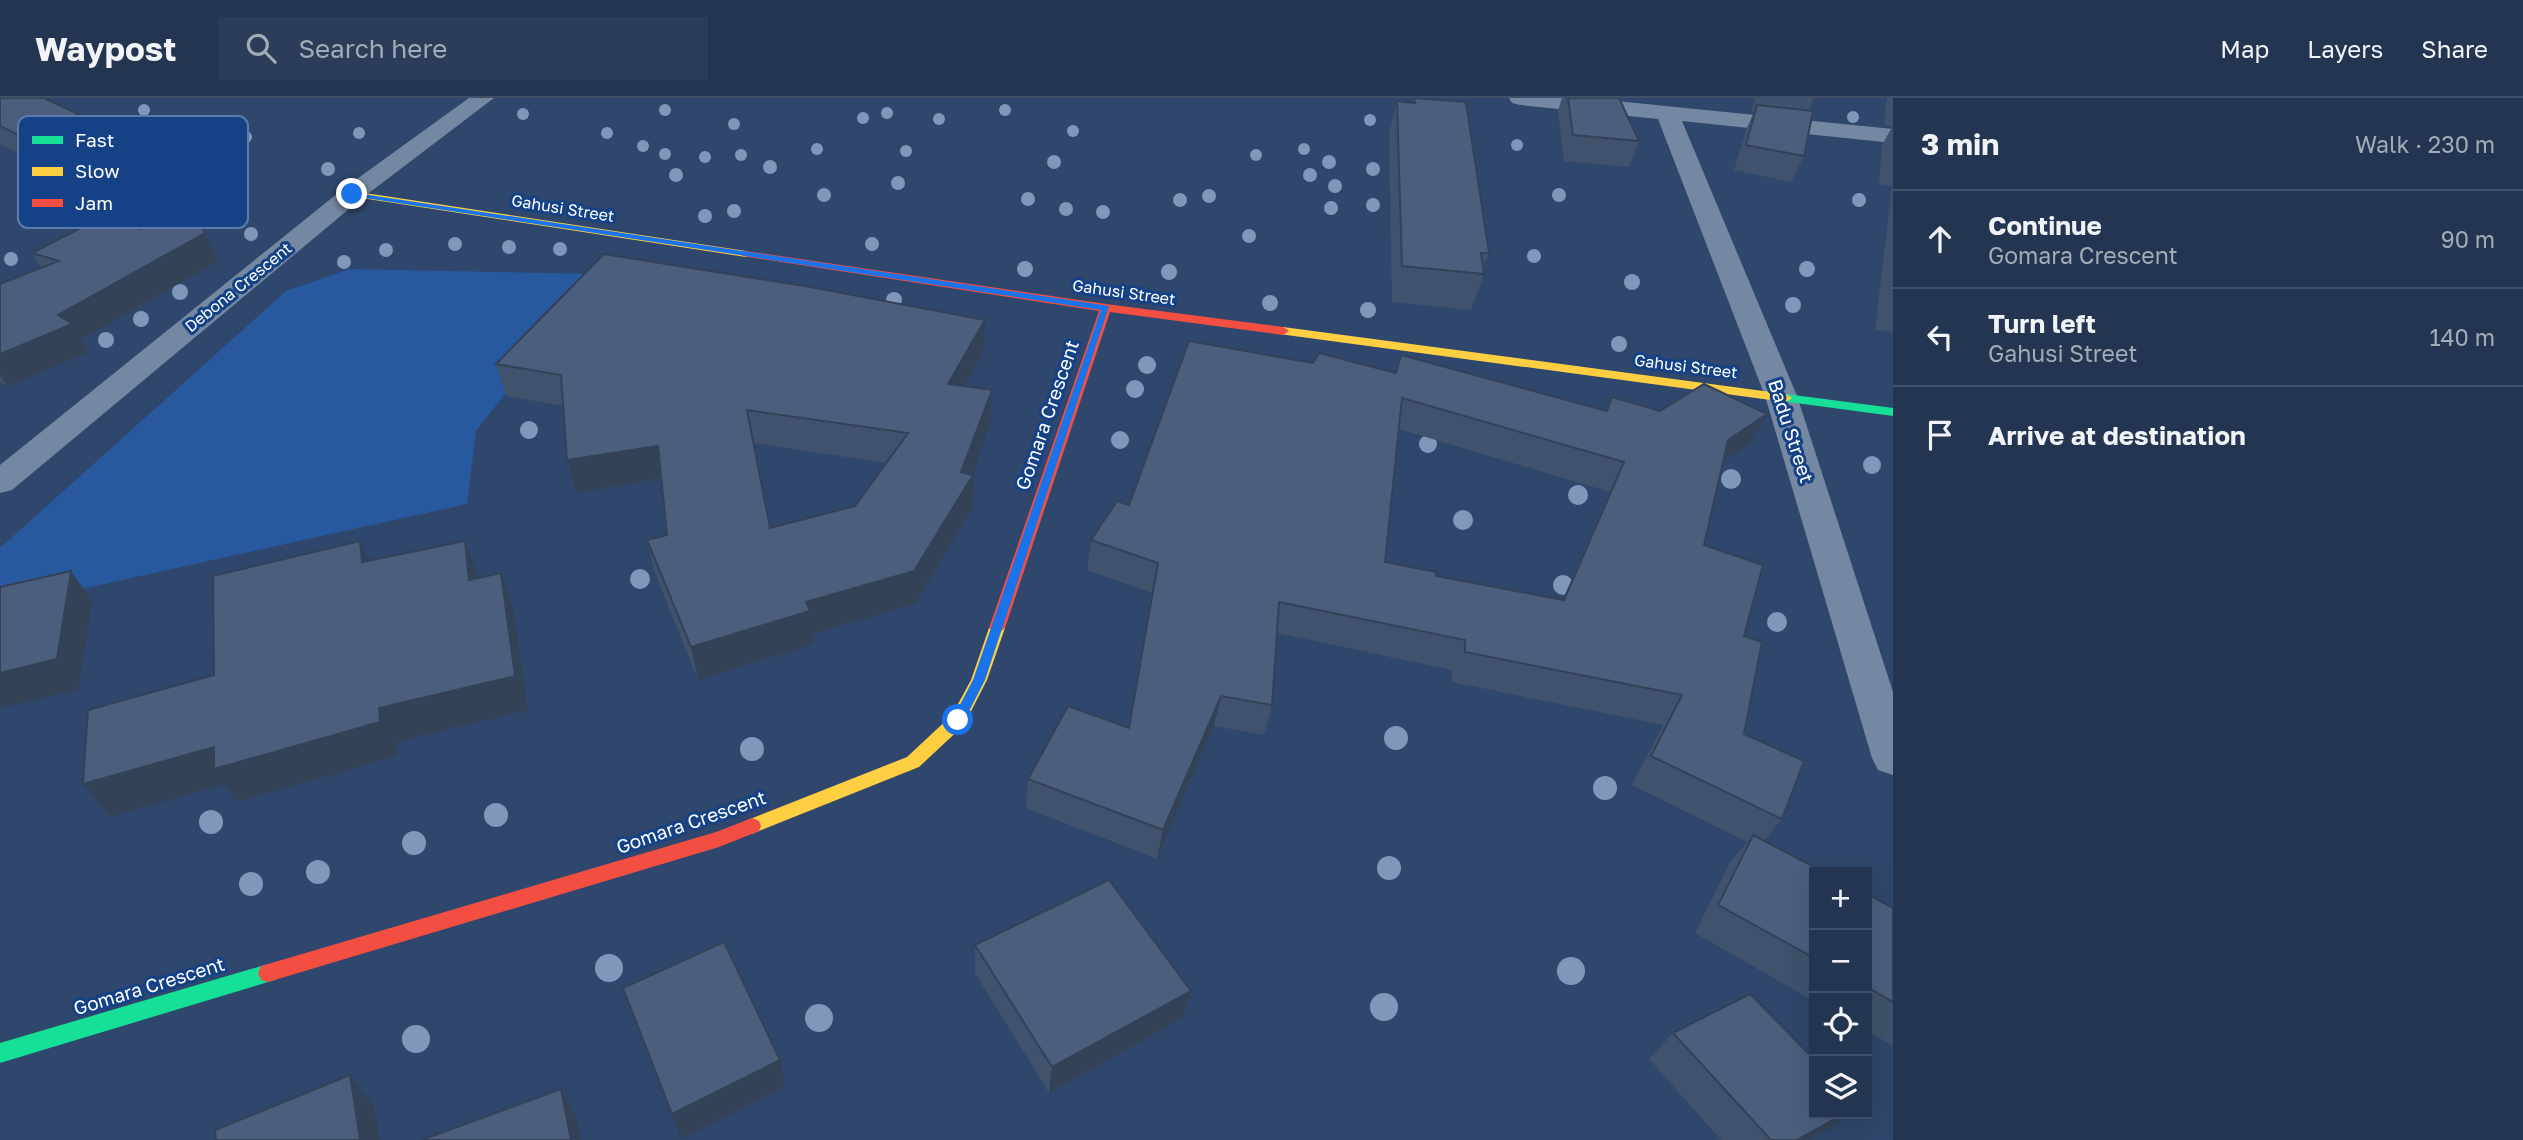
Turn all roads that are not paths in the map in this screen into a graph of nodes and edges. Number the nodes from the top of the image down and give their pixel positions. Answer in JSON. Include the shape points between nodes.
{"nodes":[{"id":1,"x":482,"y":98,"type":"edge"},
{"id":2,"x":1520,"y":98,"type":"edge"},
{"id":3,"x":1667,"y":112,"type":"junction"},
{"id":4,"x":1893,"y":136,"type":"edge"},
{"id":5,"x":352,"y":194,"type":"junction"},
{"id":6,"x":1106,"y":308,"type":"junction"},
{"id":7,"x":1781,"y":396,"type":"junction"},
{"id":8,"x":1893,"y":412,"type":"edge"},
{"id":9,"x":0,"y":482,"type":"edge"},
{"id":10,"x":1893,"y":758,"type":"edge"},
{"id":11,"x":0,"y":1053,"type":"edge"}],
"edges":[{"from":1,"to":5,"type":"street","name":"Debona Crescent"},
{"from":2,"to":3,"type":"street"},
{"from":3,"to":4,"type":"street"},
{"from":3,"to":7,"type":"street","name":"Badu Street"},
{"from":5,"to":6,"type":"street","name":"Gahusi Street"},
{"from":5,"to":9,"type":"street","name":"Debona Crescent"},
{"from":6,"to":7,"type":"street","name":"Gahusi Street"},
{"from":6,"to":11,"type":"street","name":"Gomara Crescent","via":[[979,680],[958,720],[912,762],[719,839]]},
{"from":7,"to":8,"type":"street","name":"Gahusi Street"},
{"from":7,"to":10,"type":"street","name":"Badu Street"}]}
